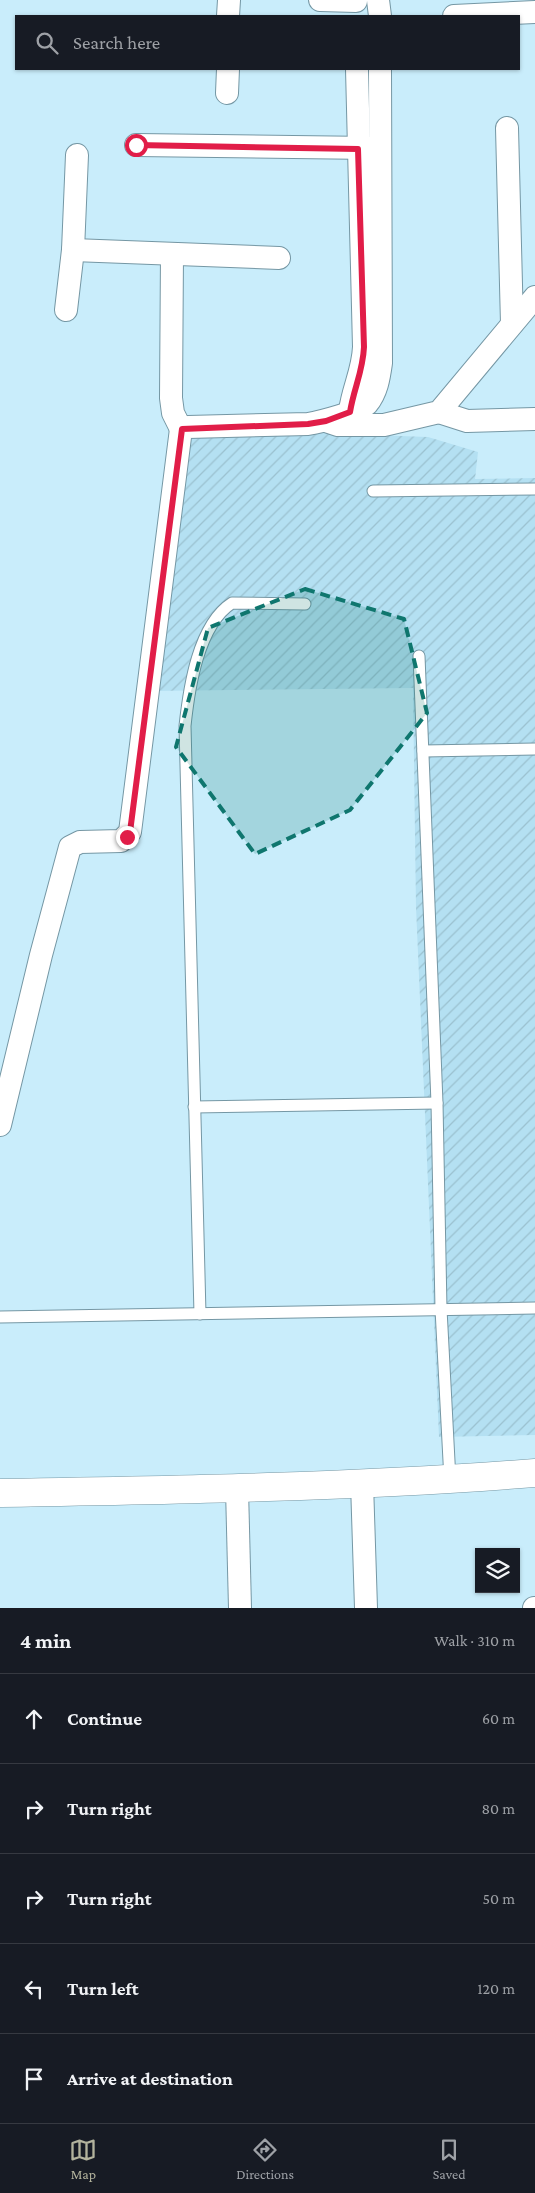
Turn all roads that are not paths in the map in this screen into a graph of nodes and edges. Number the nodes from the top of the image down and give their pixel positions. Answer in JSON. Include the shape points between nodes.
{"nodes":[{"id":1,"x":229,"y":0,"type":"edge"},
{"id":2,"x":320,"y":0,"type":"edge"},
{"id":3,"x":378,"y":0,"type":"edge"},
{"id":4,"x":356,"y":6,"type":"edge"},
{"id":5,"x":535,"y":12,"type":"edge"},
{"id":6,"x":228,"y":15,"type":"edge"},
{"id":7,"x":380,"y":15,"type":"edge"},
{"id":8,"x":474,"y":15,"type":"edge"},
{"id":9,"x":228,"y":70,"type":"edge"},
{"id":10,"x":357,"y":70,"type":"edge"},
{"id":11,"x":380,"y":70,"type":"edge"},
{"id":12,"x":227,"y":93,"type":"dead end"},
{"id":13,"x":507,"y":128,"type":"dead end"},
{"id":14,"x":136,"y":145,"type":"dead end"},
{"id":15,"x":381,"y":148,"type":"junction"},
{"id":16,"x":358,"y":149,"type":"junction"},
{"id":17,"x":77,"y":155,"type":"dead end"},
{"id":18,"x":73,"y":250,"type":"junction"},
{"id":19,"x":172,"y":254,"type":"junction"},
{"id":20,"x":279,"y":258,"type":"dead end"},
{"id":21,"x":535,"y":296,"type":"edge"},
{"id":22,"x":66,"y":310,"type":"dead end"},
{"id":23,"x":512,"y":324,"type":"junction"},
{"id":24,"x":350,"y":412,"type":"junction"},
{"id":25,"x":438,"y":412,"type":"junction"},
{"id":26,"x":535,"y":419,"type":"edge"},
{"id":27,"x":326,"y":421,"type":"junction"},
{"id":28,"x":182,"y":429,"type":"junction"},
{"id":29,"x":535,"y":489,"type":"edge"},
{"id":30,"x":373,"y":491,"type":"dead end"},
{"id":31,"x":305,"y":604,"type":"dead end"},
{"id":32,"x":419,"y":656,"type":"dead end"},
{"id":33,"x":535,"y":749,"type":"edge"},
{"id":34,"x":423,"y":751,"type":"junction"},
{"id":35,"x":437,"y":1103,"type":"junction"},
{"id":36,"x":194,"y":1107,"type":"junction"},
{"id":37,"x":0,"y":1125,"type":"edge"},
{"id":38,"x":535,"y":1308,"type":"edge"},
{"id":39,"x":441,"y":1309,"type":"junction"},
{"id":40,"x":200,"y":1314,"type":"junction"},
{"id":41,"x":0,"y":1317,"type":"edge"},
{"id":42,"x":535,"y":1473,"type":"edge"},
{"id":43,"x":450,"y":1480,"type":"junction"},
{"id":44,"x":362,"y":1483,"type":"junction"},
{"id":45,"x":237,"y":1488,"type":"junction"},
{"id":46,"x":0,"y":1493,"type":"edge"},
{"id":47,"x":240,"y":1608,"type":"edge"},
{"id":48,"x":366,"y":1608,"type":"edge"}],
"edges":[{"from":1,"to":6,"type":"street"},
{"from":2,"to":4,"type":"street"},
{"from":3,"to":7,"type":"street"},
{"from":5,"to":8,"type":"street"},
{"from":9,"to":12,"type":"street"},
{"from":10,"to":16,"type":"street"},
{"from":11,"to":15,"type":"street"},
{"from":13,"to":23,"type":"street"},
{"from":14,"to":16,"type":"street"},
{"from":15,"to":16,"type":"street"},
{"from":15,"to":24,"type":"street","via":[[381,363],[375,391],[366,405]]},
{"from":16,"to":24,"type":"street","via":[[364,347],[363,367]]},
{"from":17,"to":18,"type":"street"},
{"from":18,"to":19,"type":"street"},
{"from":18,"to":22,"type":"street"},
{"from":19,"to":20,"type":"street"},
{"from":19,"to":28,"type":"street","via":[[171,398],[173,413]]},
{"from":21,"to":23,"type":"street"},
{"from":23,"to":25,"type":"street"},
{"from":24,"to":27,"type":"street"},
{"from":25,"to":26,"type":"street","via":[[467,421]]},
{"from":25,"to":27,"type":"street","via":[[384,425],[338,425]]},
{"from":27,"to":28,"type":"street"},
{"from":28,"to":37,"type":"street","via":[[130,832],[121,841],[80,842],[70,847]]},
{"from":29,"to":30,"type":"lane"},
{"from":31,"to":36,"type":"lane","via":[[232,603],[222,610],[214,619],[201,650],[191,684],[185,726]]},
{"from":32,"to":34,"type":"lane"},
{"from":33,"to":34,"type":"lane"},
{"from":34,"to":35,"type":"lane"},
{"from":35,"to":36,"type":"lane"},
{"from":35,"to":39,"type":"lane"},
{"from":36,"to":40,"type":"lane"},
{"from":38,"to":39,"type":"lane"},
{"from":39,"to":40,"type":"lane"},
{"from":39,"to":43,"type":"lane"},
{"from":40,"to":41,"type":"lane"},
{"from":42,"to":43,"type":"street"},
{"from":43,"to":44,"type":"street"},
{"from":44,"to":45,"type":"street"},
{"from":44,"to":48,"type":"street"},
{"from":45,"to":46,"type":"street"},
{"from":45,"to":47,"type":"street"}]}
